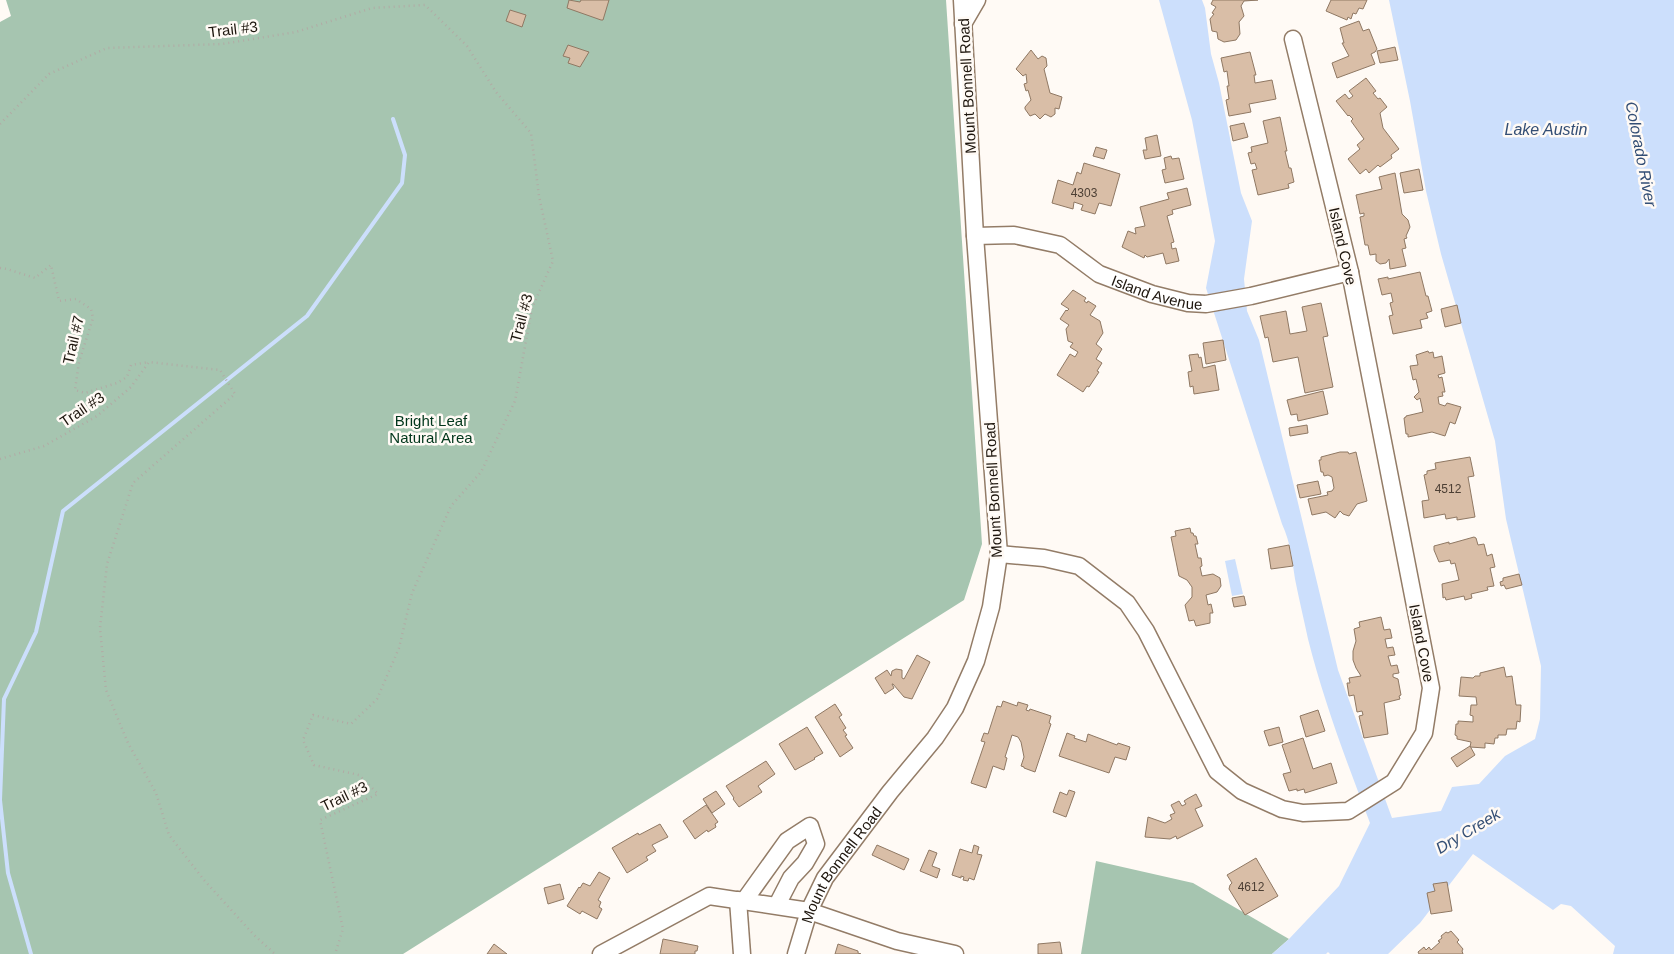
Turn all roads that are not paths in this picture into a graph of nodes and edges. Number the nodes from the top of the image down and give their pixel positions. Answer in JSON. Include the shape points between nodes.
{"nodes":[{"id":1,"x":962,"y":0,"type":"edge"},
{"id":2,"x":977,"y":0,"type":"edge"},
{"id":3,"x":963,"y":24,"type":"junction"},
{"id":4,"x":1293,"y":39,"type":"dead end"},
{"id":5,"x":975,"y":236,"type":"junction"},
{"id":6,"x":1350,"y":272,"type":"junction"},
{"id":7,"x":999,"y":554,"type":"junction"},
{"id":8,"x":741,"y":900,"type":"junction"},
{"id":9,"x":777,"y":905,"type":"junction"},
{"id":10,"x":809,"y":911,"type":"junction"},
{"id":11,"x":601,"y":954,"type":"edge"},
{"id":12,"x":742,"y":954,"type":"edge"},
{"id":13,"x":796,"y":954,"type":"edge"},
{"id":14,"x":955,"y":954,"type":"edge"}],
"edges":[{"from":1,"to":3,"type":"street","name":"Mount Bonnell Road"},
{"from":2,"to":3,"type":"street"},
{"from":3,"to":5,"type":"street","name":"Mount Bonnell Road"},
{"from":4,"to":6,"type":"street","name":"Island Cove"},
{"from":5,"to":6,"type":"street","name":"Island Avenue","via":[[1014,235],[1060,245],[1099,274],[1152,294],[1188,303],[1206,304],[1251,296]]},
{"from":5,"to":7,"type":"street","name":"Mount Bonnell Road"},
{"from":6,"to":7,"type":"street","name":"Island Cove","via":[[1431,688],[1424,733],[1394,782],[1348,811],[1303,813],[1282,809],[1242,791],[1218,771],[1146,631],[1127,603],[1079,566],[1044,558]]},
{"from":7,"to":10,"type":"street","name":"Mount Bonnell Road","via":[[991,607],[976,661],[955,708],[825,878]]},
{"from":8,"to":9,"type":"street"},
{"from":8,"to":9,"type":"street","via":[[787,841],[810,826],[816,844],[791,878]]},
{"from":8,"to":11,"type":"street","via":[[710,896]]},
{"from":8,"to":12,"type":"street"},
{"from":9,"to":10,"type":"street"},
{"from":10,"to":13,"type":"street","name":"Mount Bonnell Road"},
{"from":10,"to":14,"type":"street","via":[[896,941]]}]}
